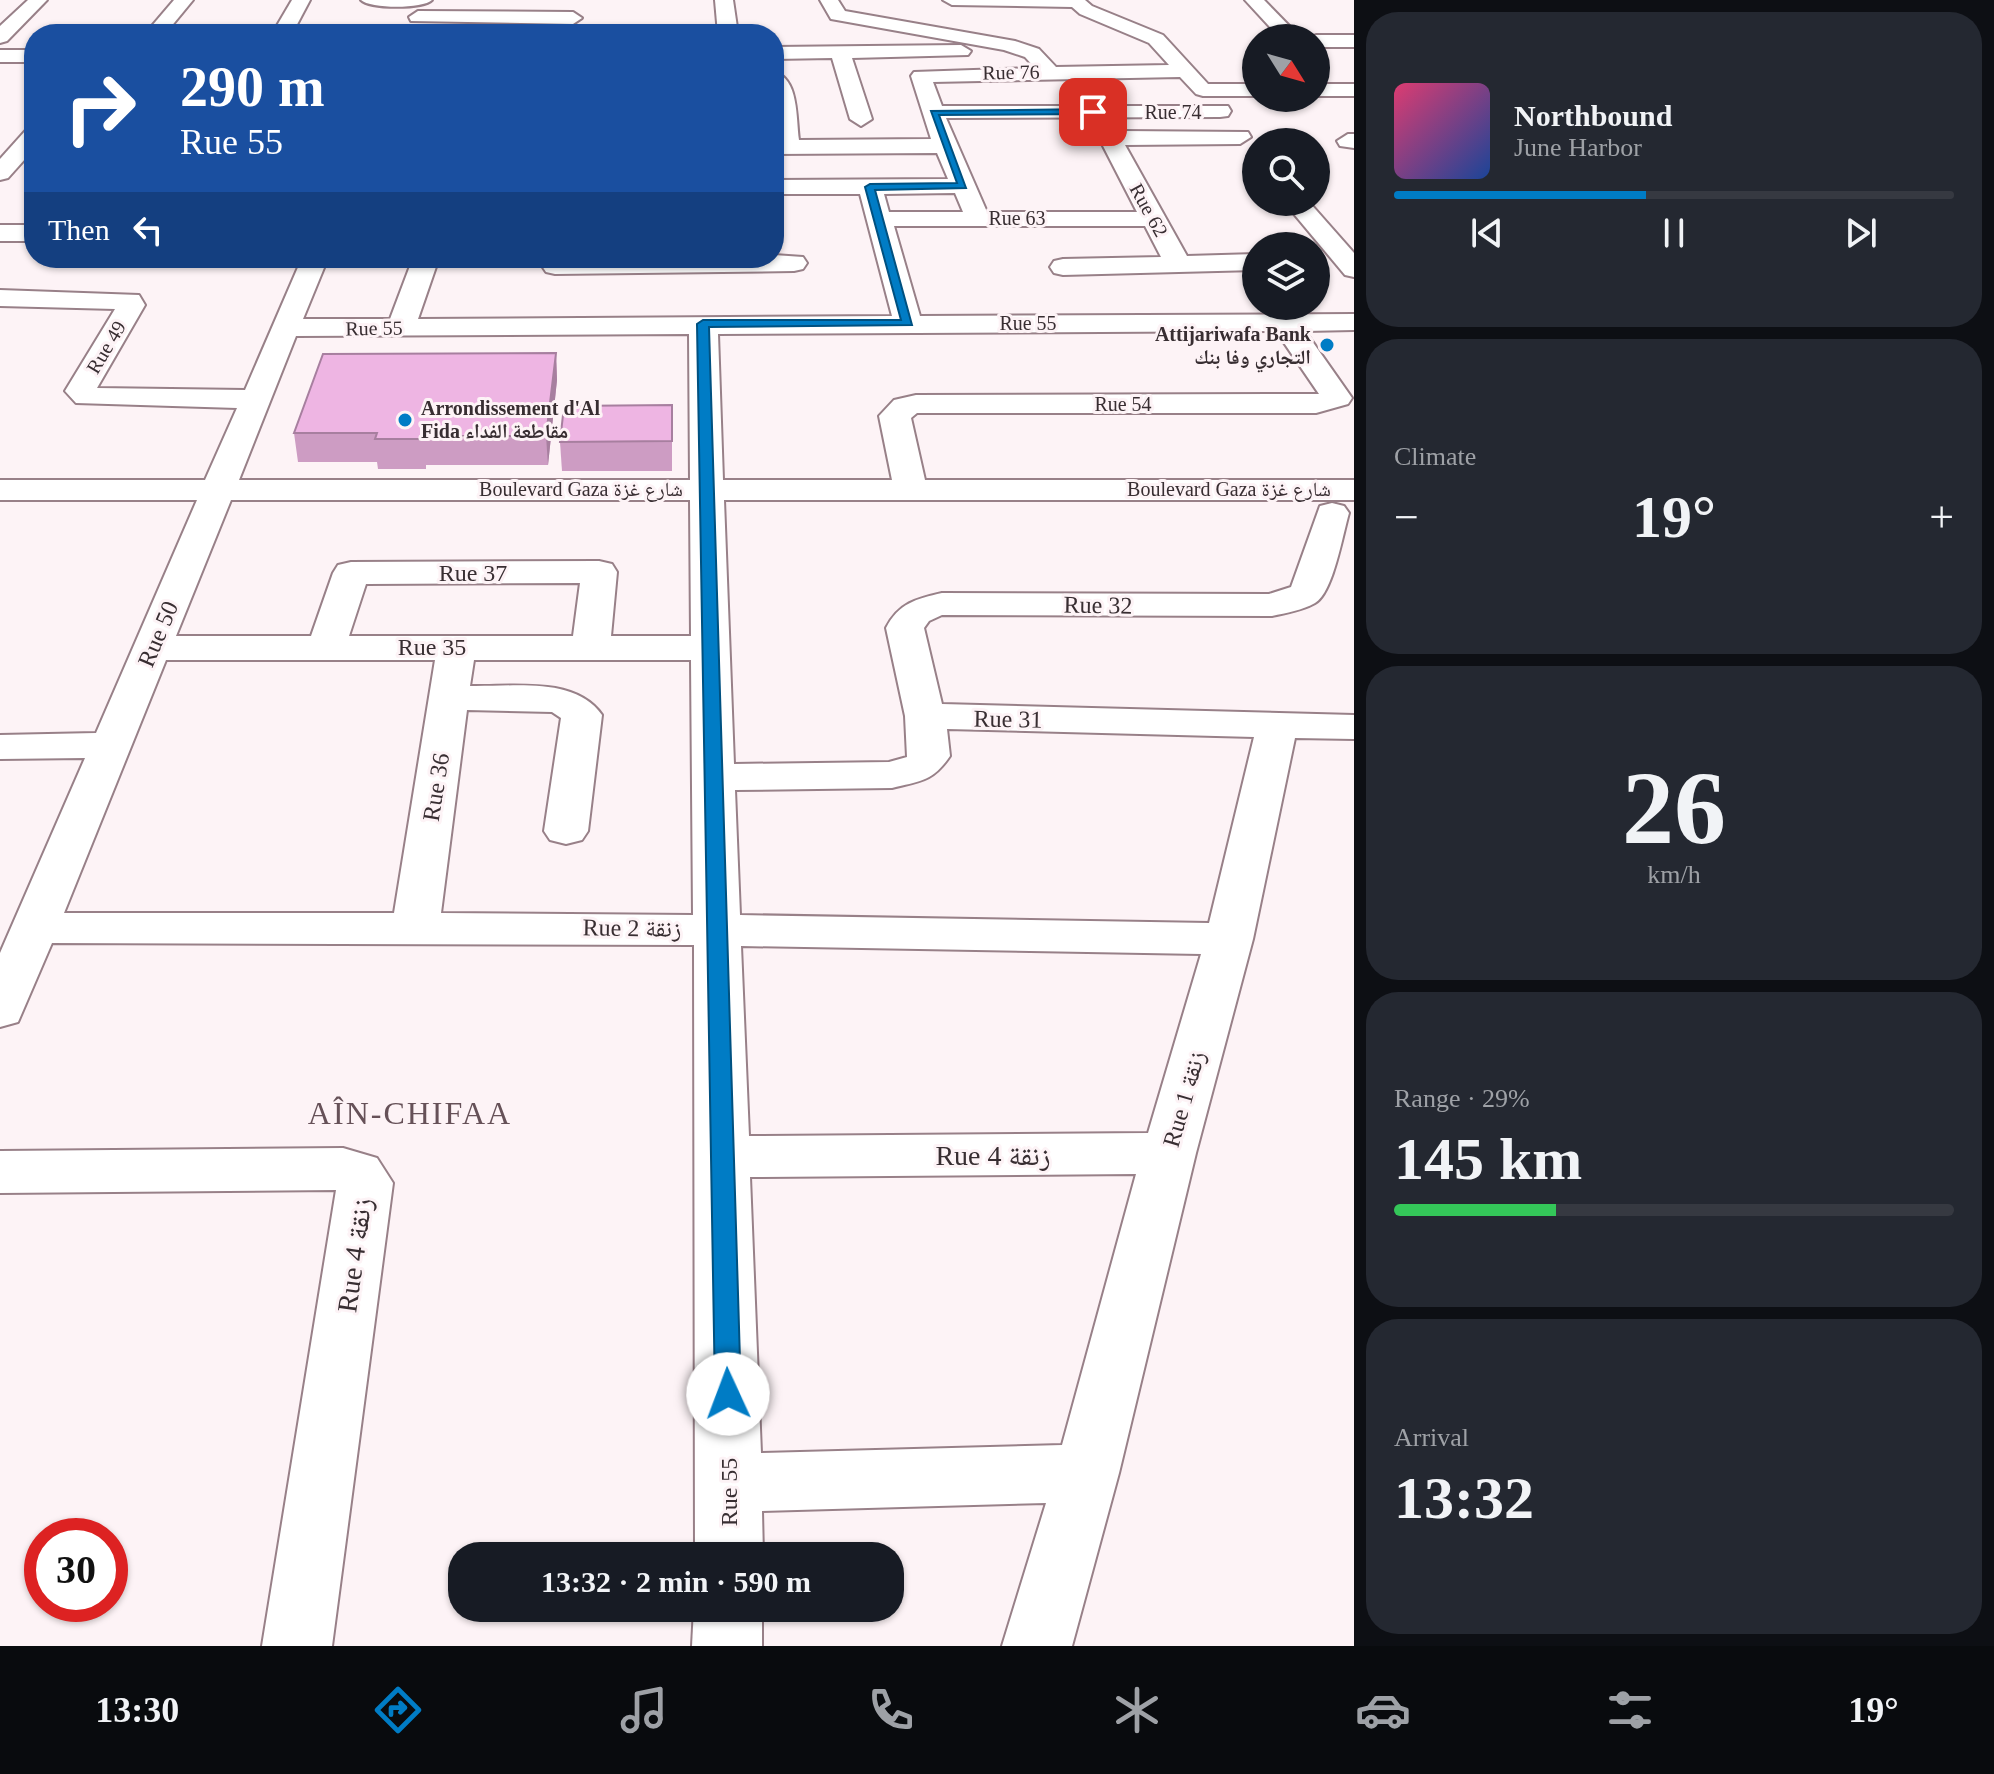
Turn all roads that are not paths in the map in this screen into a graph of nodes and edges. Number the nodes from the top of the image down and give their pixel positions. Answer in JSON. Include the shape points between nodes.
{"nodes":[{"id":1,"x":38,"y":0,"type":"edge"},
{"id":2,"x":184,"y":0,"type":"edge"},
{"id":3,"x":301,"y":0,"type":"edge"},
{"id":4,"x":370,"y":0,"type":"edge"},
{"id":5,"x":724,"y":0,"type":"edge"},
{"id":6,"x":829,"y":0,"type":"edge"},
{"id":7,"x":1254,"y":0,"type":"edge"},
{"id":8,"x":960,"y":1,"type":"edge"},
{"id":9,"x":1075,"y":1,"type":"edge"},
{"id":10,"x":423,"y":13,"type":"edge"},
{"id":11,"x":573,"y":17,"type":"edge"},
{"id":12,"x":164,"y":24,"type":"edge"},
{"id":13,"x":288,"y":24,"type":"edge"},
{"id":14,"x":727,"y":24,"type":"edge"},
{"id":15,"x":1277,"y":24,"type":"edge"},
{"id":16,"x":824,"y":30,"type":"dead end"},
{"id":17,"x":0,"y":37,"type":"edge"},
{"id":18,"x":1330,"y":41,"type":"edge"},
{"id":19,"x":1354,"y":41,"type":"edge"},
{"id":20,"x":1028,"y":51,"type":"junction"},
{"id":21,"x":840,"y":52,"type":"junction"},
{"id":22,"x":784,"y":53,"type":"edge"},
{"id":23,"x":0,"y":56,"type":"edge"},
{"id":24,"x":24,"y":56,"type":"edge"},
{"id":25,"x":933,"y":62,"type":"junction"},
{"id":26,"x":1187,"y":71,"type":"junction"},
{"id":27,"x":1050,"y":72,"type":"junction"},
{"id":28,"x":1203,"y":90,"type":"junction"},
{"id":29,"x":1242,"y":90,"type":"edge"},
{"id":30,"x":1330,"y":90,"type":"edge"},
{"id":31,"x":1354,"y":90,"type":"edge"},
{"id":32,"x":1220,"y":111,"type":"junction"},
{"id":33,"x":934,"y":112,"type":"junction"},
{"id":34,"x":861,"y":119,"type":"dead end"},
{"id":35,"x":1240,"y":137,"type":"junction"},
{"id":36,"x":1242,"y":139,"type":"edge"},
{"id":37,"x":945,"y":146,"type":"junction"},
{"id":38,"x":784,"y":147,"type":"edge"},
{"id":39,"x":24,"y":152,"type":"edge"},
{"id":40,"x":8,"y":179,"type":"edge"},
{"id":41,"x":963,"y":186,"type":"junction"},
{"id":42,"x":784,"y":187,"type":"edge"},
{"id":43,"x":870,"y":187,"type":"junction"},
{"id":44,"x":1308,"y":216,"type":"edge"},
{"id":45,"x":978,"y":218,"type":"junction"},
{"id":46,"x":880,"y":219,"type":"junction"},
{"id":47,"x":1154,"y":219,"type":"junction"},
{"id":48,"x":0,"y":233,"type":"edge"},
{"id":49,"x":24,"y":233,"type":"edge"},
{"id":50,"x":1242,"y":262,"type":"edge"},
{"id":51,"x":784,"y":263,"type":"edge"},
{"id":52,"x":794,"y":263,"type":"dead end"},
{"id":53,"x":1330,"y":263,"type":"edge"},
{"id":54,"x":1178,"y":264,"type":"junction"},
{"id":55,"x":1350,"y":265,"type":"edge"},
{"id":56,"x":1063,"y":267,"type":"dead end"},
{"id":57,"x":311,"y":268,"type":"edge"},
{"id":58,"x":422,"y":268,"type":"edge"},
{"id":59,"x":555,"y":268,"type":"edge"},
{"id":60,"x":1,"y":299,"type":"edge"},
{"id":61,"x":1354,"y":322,"type":"edge"},
{"id":62,"x":908,"y":323,"type":"junction"},
{"id":63,"x":1285,"y":323,"type":"junction"},
{"id":64,"x":703,"y":324,"type":"junction"},
{"id":65,"x":545,"y":325,"type":"junction"},
{"id":66,"x":401,"y":327,"type":"junction"},
{"id":67,"x":286,"y":328,"type":"junction"},
{"id":68,"x":257,"y":399,"type":"junction"},
{"id":69,"x":910,"y":488,"type":"junction"},
{"id":70,"x":0,"y":490,"type":"edge"},
{"id":71,"x":708,"y":500,"type":"junction"},
{"id":72,"x":213,"y":502,"type":"junction"},
{"id":73,"x":1347,"y":505,"type":"edge"},
{"id":74,"x":0,"y":514,"type":"edge"},
{"id":75,"x":456,"y":647,"type":"junction"},
{"id":76,"x":591,"y":647,"type":"junction"},
{"id":77,"x":152,"y":648,"type":"junction"},
{"id":78,"x":326,"y":648,"type":"junction"},
{"id":79,"x":712,"y":648,"type":"junction"},
{"id":80,"x":449,"y":698,"type":"junction"},
{"id":81,"x":925,"y":716,"type":"junction"},
{"id":82,"x":1277,"y":725,"type":"junction"},
{"id":83,"x":1354,"y":727,"type":"edge"},
{"id":84,"x":111,"y":745,"type":"junction"},
{"id":85,"x":0,"y":747,"type":"edge"},
{"id":86,"x":714,"y":777,"type":"junction"},
{"id":87,"x":566,"y":831,"type":"dead end"},
{"id":88,"x":415,"y":927,"type":"junction"},
{"id":89,"x":35,"y":928,"type":"junction"},
{"id":90,"x":715,"y":929,"type":"junction"},
{"id":91,"x":1229,"y":939,"type":"junction"},
{"id":92,"x":0,"y":1010,"type":"edge"},
{"id":93,"x":1169,"y":1153,"type":"junction"},
{"id":94,"x":721,"y":1157,"type":"junction"},
{"id":95,"x":0,"y":1172,"type":"edge"},
{"id":96,"x":1087,"y":1473,"type":"junction"},
{"id":97,"x":730,"y":1483,"type":"junction"},
{"id":98,"x":729,"y":1542,"type":"edge"},
{"id":99,"x":728,"y":1622,"type":"edge"},
{"id":100,"x":297,"y":1646,"type":"edge"},
{"id":101,"x":727,"y":1646,"type":"edge"},
{"id":102,"x":1037,"y":1646,"type":"edge"}],
"edges":[{"from":1,"to":17,"type":"street"},
{"from":2,"to":12,"type":"street"},
{"from":3,"to":13,"type":"street"},
{"from":4,"to":10,"type":"street"},
{"from":5,"to":14,"type":"street"},
{"from":6,"to":20,"type":"street","via":[[834,12],[846,18]]},
{"from":7,"to":15,"type":"street"},
{"from":8,"to":9,"type":"street"},
{"from":9,"to":26,"type":"street","via":[[1156,39]]},
{"from":10,"to":11,"type":"street"},
{"from":16,"to":25,"type":"street"},
{"from":18,"to":19,"type":"street"},
{"from":20,"to":25,"type":"street"},
{"from":20,"to":27,"type":"street"},
{"from":21,"to":22,"type":"street"},
{"from":21,"to":25,"type":"street"},
{"from":21,"to":34,"type":"street"},
{"from":23,"to":24,"type":"street"},
{"from":25,"to":27,"type":"street","name":"Rue 76"},
{"from":25,"to":33,"type":"street","via":[[920,78]]},
{"from":26,"to":27,"type":"street","name":"Rue 76"},
{"from":26,"to":28,"type":"street"},
{"from":28,"to":29,"type":"street"},
{"from":28,"to":32,"type":"street"},
{"from":30,"to":31,"type":"street"},
{"from":32,"to":33,"type":"street","name":"Rue 74"},
{"from":32,"to":35,"type":"street"},
{"from":33,"to":37,"type":"street"},
{"from":35,"to":36,"type":"street"},
{"from":35,"to":47,"type":"street","name":"Rue 62","via":[[1112,142]]},
{"from":37,"to":38,"type":"street"},
{"from":37,"to":41,"type":"street"},
{"from":39,"to":40,"type":"street"},
{"from":41,"to":43,"type":"street"},
{"from":41,"to":45,"type":"street"},
{"from":42,"to":43,"type":"street"},
{"from":43,"to":46,"type":"street"},
{"from":44,"to":55,"type":"street"},
{"from":45,"to":46,"type":"street","name":"Rue 63"},
{"from":45,"to":47,"type":"street","name":"Rue 63"},
{"from":46,"to":62,"type":"street"},
{"from":47,"to":54,"type":"street","name":"Rue 62"},
{"from":48,"to":49,"type":"street"},
{"from":50,"to":54,"type":"street","name":"Rue 62"},
{"from":51,"to":52,"type":"street"},
{"from":53,"to":55,"type":"street"},
{"from":54,"to":56,"type":"street","name":"Rue 62"},
{"from":57,"to":67,"type":"street","name":"Rue 50"},
{"from":58,"to":66,"type":"street"},
{"from":59,"to":65,"type":"street"},
{"from":60,"to":68,"type":"street","name":"Rue 49","via":[[129,301],[80,391],[87,397]]},
{"from":61,"to":63,"type":"street","name":"Rue 55"},
{"from":62,"to":63,"type":"street","name":"Rue 55"},
{"from":62,"to":64,"type":"street","name":"Rue 55"},
{"from":63,"to":69,"type":"street","name":"Rue 54","via":[[1337,398],[1316,404],[916,404],[895,416]]},
{"from":64,"to":65,"type":"street","name":"Rue 55"},
{"from":64,"to":71,"type":"street","name":"Rue 55"},
{"from":65,"to":66,"type":"street","name":"Rue 55"},
{"from":66,"to":67,"type":"street","name":"Rue 55"},
{"from":67,"to":68,"type":"street","name":"Rue 50"},
{"from":68,"to":72,"type":"street","name":"Rue 50"},
{"from":69,"to":71,"type":"street","name":"Boulevard Gaza شارع غزة"},
{"from":69,"to":73,"type":"street","name":"Boulevard Gaza شارع غزة"},
{"from":70,"to":72,"type":"street","name":"Boulevard Gaza شارع غزة"},
{"from":71,"to":72,"type":"street","name":"Boulevard Gaza شارع غزة"},
{"from":71,"to":73,"type":"street","name":"Boulevard Gaza شارع غزة"},
{"from":71,"to":79,"type":"street","name":"Rue 55"},
{"from":72,"to":74,"type":"street","name":"Boulevard Gaza شارع غزة"},
{"from":72,"to":77,"type":"street","name":"Rue 50"},
{"from":73,"to":81,"type":"street","name":"Rue 32","via":[[1305,594],[1272,605],[925,608],[911,615],[905,628]]},
{"from":75,"to":76,"type":"street","name":"Rue 35"},
{"from":75,"to":78,"type":"street","name":"Rue 35"},
{"from":75,"to":80,"type":"street","name":"Rue 36"},
{"from":76,"to":78,"type":"street","name":"Rue 37","via":[[599,572],[351,573]]},
{"from":76,"to":79,"type":"street","name":"Rue 35"},
{"from":77,"to":78,"type":"street","name":"Rue 35"},
{"from":77,"to":84,"type":"street","name":"Rue 50"},
{"from":79,"to":86,"type":"street","name":"Rue 55"},
{"from":80,"to":87,"type":"street","via":[[557,700],[582,715]]},
{"from":80,"to":88,"type":"street","name":"Rue 36"},
{"from":81,"to":82,"type":"street","name":"Rue 31"},
{"from":81,"to":86,"type":"street","via":[[929,756],[910,772]]},
{"from":82,"to":83,"type":"street","name":"Rue 31"},
{"from":82,"to":91,"type":"street","name":"Rue 1 زنقة"},
{"from":84,"to":85,"type":"street"},
{"from":84,"to":89,"type":"street","name":"Rue 50"},
{"from":86,"to":90,"type":"street","name":"Rue 55"},
{"from":88,"to":89,"type":"street","name":"Rue 2 زنقة"},
{"from":88,"to":90,"type":"street","name":"Rue 2 زنقة"},
{"from":89,"to":92,"type":"street","name":"Rue 50"},
{"from":90,"to":91,"type":"street","name":"Rue 2 زنقة"},
{"from":90,"to":94,"type":"street","name":"Rue 55"},
{"from":91,"to":93,"type":"street","name":"Rue 1 زنقة"},
{"from":93,"to":94,"type":"street","name":"Rue 4 زنقة"},
{"from":93,"to":96,"type":"street","name":"Rue 1 زنقة"},
{"from":94,"to":97,"type":"street","name":"Rue 55"},
{"from":95,"to":100,"type":"street","name":"Rue 4 زنقة","via":[[343,1169],[358,1173],[365,1183]]},
{"from":96,"to":97,"type":"street"},
{"from":96,"to":102,"type":"street","name":"Rue 1 زنقة"},
{"from":97,"to":98,"type":"street","name":"Rue 55"},
{"from":99,"to":101,"type":"street"}]}
